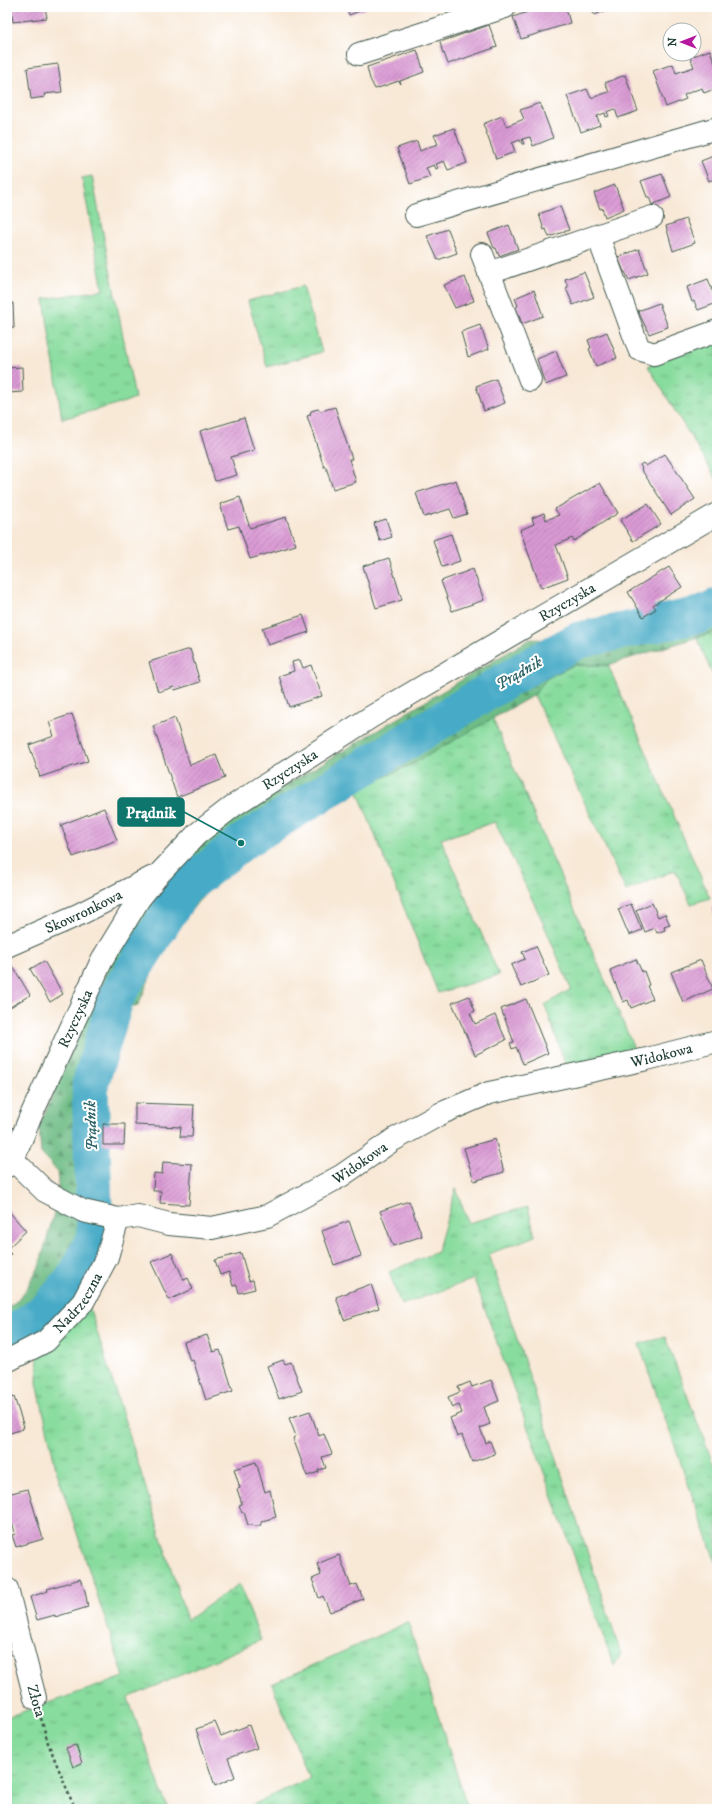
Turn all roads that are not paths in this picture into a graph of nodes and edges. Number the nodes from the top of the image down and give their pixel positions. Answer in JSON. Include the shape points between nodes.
{"nodes":[{"id":1,"x":505,"y":7,"type":"edge"},
{"id":2,"x":359,"y":54,"type":"dead end"},
{"id":3,"x":717,"y":128,"type":"edge"},
{"id":4,"x":416,"y":215,"type":"dead end"},
{"id":5,"x":652,"y":217,"type":"dead end"},
{"id":6,"x":598,"y":236,"type":"junction"},
{"id":7,"x":717,"y":331,"type":"edge"},
{"id":8,"x":530,"y":380,"type":"dead end"},
{"id":9,"x":717,"y":514,"type":"edge"},
{"id":10,"x":159,"y":874,"type":"junction"},
{"id":11,"x":7,"y":946,"type":"edge"},
{"id":12,"x":717,"y":1041,"type":"edge"},
{"id":13,"x":10,"y":1163,"type":"edge"},
{"id":14,"x":112,"y":1218,"type":"junction"},
{"id":15,"x":7,"y":1361,"type":"edge"},
{"id":16,"x":7,"y":1589,"type":"edge"},
{"id":17,"x":35,"y":1698,"type":"road end"}],
"edges":[{"from":1,"to":2,"type":"street"},
{"from":3,"to":4,"type":"street"},
{"from":5,"to":6,"type":"street"},
{"from":6,"to":7,"type":"street","via":[[639,349],[654,354]]},
{"from":6,"to":8,"type":"street","via":[[486,263]]},
{"from":9,"to":10,"type":"street","name":"Rzyczyska","via":[[370,716],[233,806],[197,834]]},
{"from":10,"to":11,"type":"street","name":"Skowronkowa","via":[[80,914]]},
{"from":10,"to":13,"type":"street","name":"Rzyczyska","via":[[139,899],[102,960]]},
{"from":12,"to":14,"type":"street","name":"Widokowa","via":[[489,1093],[442,1113],[393,1140],[341,1176],[267,1216],[212,1228],[169,1224],[138,1216]]},
{"from":13,"to":14,"type":"street","name":"Widokowa","via":[[45,1191],[83,1211]]},
{"from":14,"to":15,"type":"street","name":"Nadrzeczna","via":[[107,1257],[83,1302],[46,1341]]},
{"from":16,"to":17,"type":"street","name":"Złota"}]}
